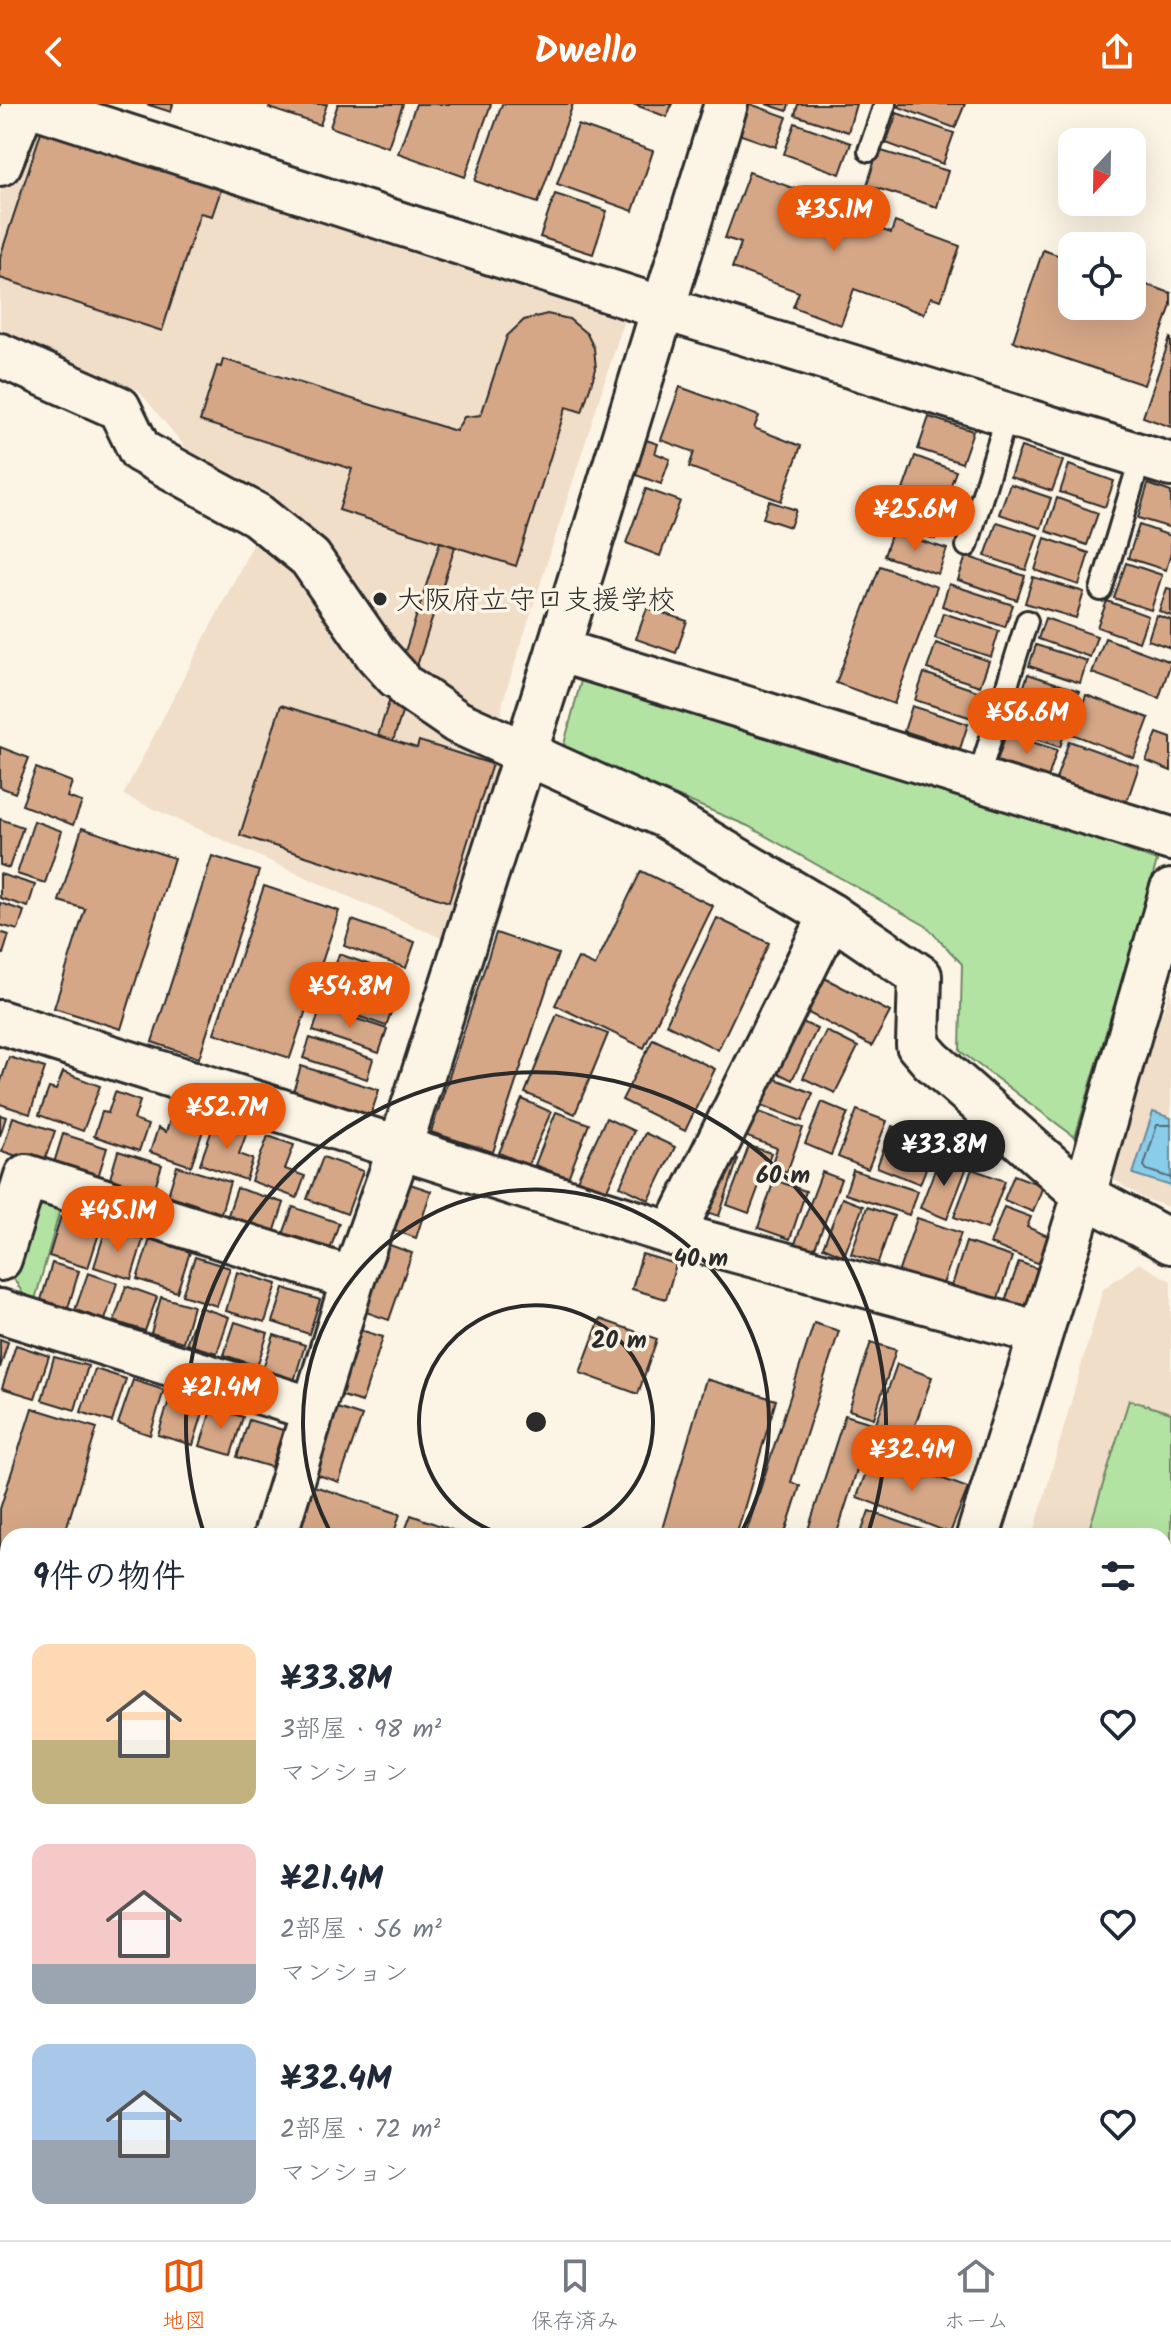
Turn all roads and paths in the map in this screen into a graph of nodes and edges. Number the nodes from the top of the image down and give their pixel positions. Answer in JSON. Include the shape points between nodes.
{"nodes":[{"id":1,"x":26,"y":104,"type":"edge"},
{"id":2,"x":726,"y":104,"type":"edge"},
{"id":3,"x":885,"y":104,"type":"edge"},
{"id":4,"x":869,"y":151,"type":"dead end"},
{"id":5,"x":0,"y":164,"type":"edge"},
{"id":6,"x":662,"y":308,"type":"junction"},
{"id":7,"x":0,"y":355,"type":"edge"},
{"id":8,"x":1007,"y":415,"type":"junction"},
{"id":9,"x":1156,"y":460,"type":"edge"},
{"id":10,"x":967,"y":546,"type":"dead end"},
{"id":11,"x":1101,"y":590,"type":"dead end"},
{"id":12,"x":1027,"y":621,"type":"dead end"},
{"id":13,"x":558,"y":650,"type":"junction"},
{"id":14,"x":525,"y":751,"type":"junction"},
{"id":15,"x":978,"y":779,"type":"junction"},
{"id":16,"x":1171,"y":839,"type":"edge"},
{"id":17,"x":1171,"y":891,"type":"edge"},
{"id":18,"x":831,"y":915,"type":"junction"},
{"id":19,"x":0,"y":1022,"type":"edge"},
{"id":20,"x":400,"y":1147,"type":"junction"},
{"id":21,"x":1084,"y":1195,"type":"junction"},
{"id":22,"x":673,"y":1234,"type":"junction"},
{"id":23,"x":1171,"y":1242,"type":"edge"},
{"id":24,"x":0,"y":1259,"type":"edge"},
{"id":25,"x":353,"y":1279,"type":"junction"},
{"id":26,"x":0,"y":1311,"type":"edge"},
{"id":27,"x":1040,"y":1333,"type":"junction"},
{"id":28,"x":313,"y":1409,"type":"junction"},
{"id":29,"x":277,"y":1528,"type":"edge"},
{"id":30,"x":980,"y":1528,"type":"edge"}],
"edges":[{"from":1,"to":5,"type":"street"},
{"from":1,"to":6,"type":"street"},
{"from":2,"to":6,"type":"street"},
{"from":3,"to":4,"type":"lane"},
{"from":6,"to":8,"type":"street"},
{"from":6,"to":13,"type":"street"},
{"from":7,"to":14,"type":"street","via":[[119,408],[140,451],[257,515],[310,558],[377,655],[403,683],[457,722]]},
{"from":8,"to":9,"type":"street"},
{"from":8,"to":10,"type":"lane"},
{"from":9,"to":11,"type":"lane"},
{"from":12,"to":15,"type":"lane"},
{"from":13,"to":14,"type":"street"},
{"from":13,"to":15,"type":"street"},
{"from":14,"to":18,"type":"street","via":[[666,817]]},
{"from":14,"to":20,"type":"street"},
{"from":15,"to":16,"type":"street"},
{"from":17,"to":21,"type":"street"},
{"from":18,"to":21,"type":"street","via":[[920,976],[918,1045]]},
{"from":18,"to":22,"type":"street"},
{"from":19,"to":20,"type":"street"},
{"from":20,"to":22,"type":"street"},
{"from":20,"to":25,"type":"street"},
{"from":21,"to":23,"type":"street"},
{"from":21,"to":27,"type":"street"},
{"from":22,"to":27,"type":"street"},
{"from":24,"to":25,"type":"street","via":[[26,1176]]},
{"from":25,"to":28,"type":"street"},
{"from":26,"to":28,"type":"street"},
{"from":27,"to":30,"type":"street"},
{"from":28,"to":29,"type":"street"}]}
